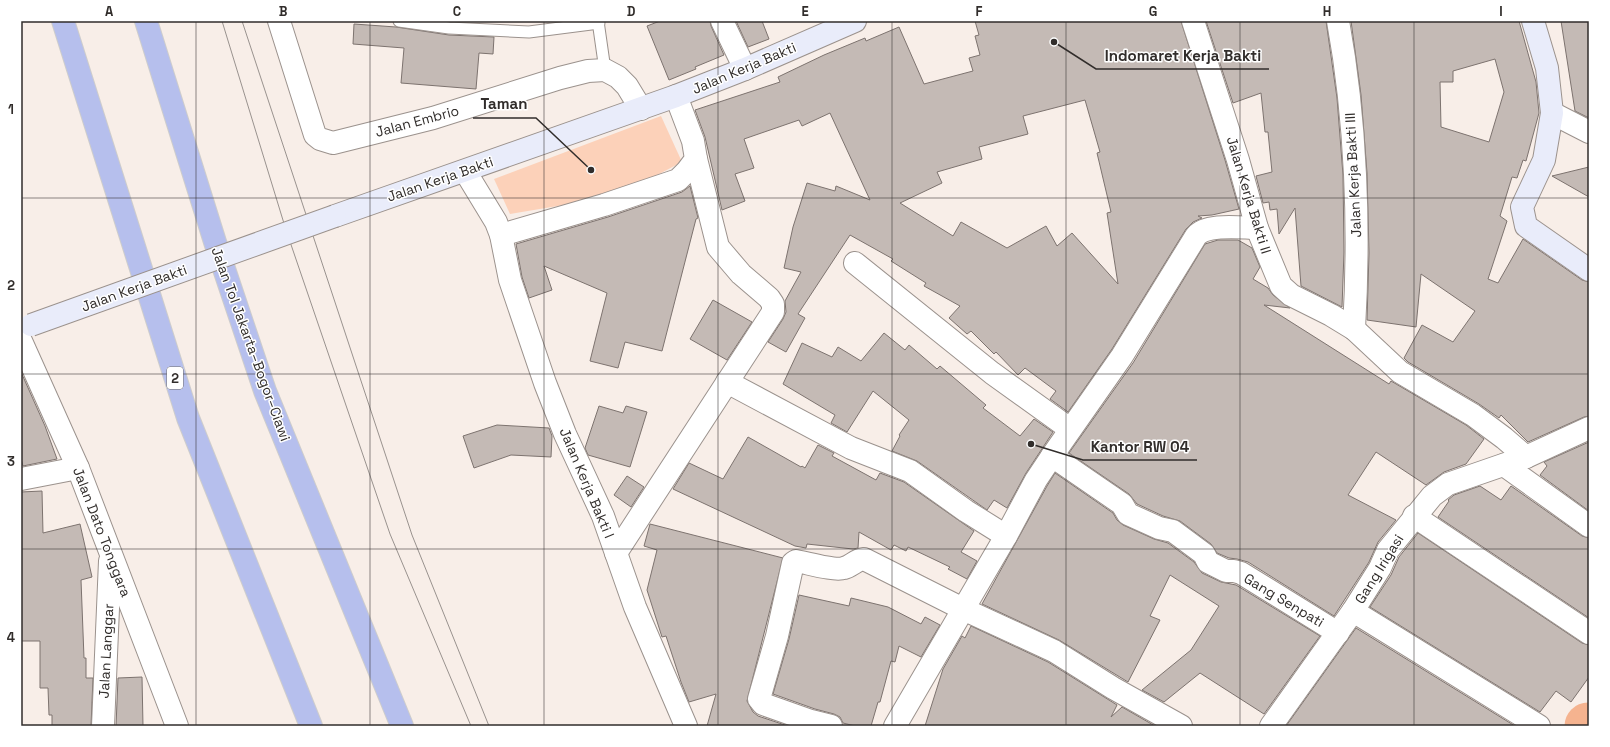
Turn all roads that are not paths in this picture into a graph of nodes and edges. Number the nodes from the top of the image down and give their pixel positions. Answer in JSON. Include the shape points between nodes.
{"nodes":[{"id":1,"x":64,"y":21,"type":"edge"},
{"id":2,"x":146,"y":21,"type":"edge"},
{"id":3,"x":279,"y":21,"type":"edge"},
{"id":4,"x":399,"y":21,"type":"edge"},
{"id":5,"x":722,"y":21,"type":"edge"},
{"id":6,"x":855,"y":21,"type":"edge"},
{"id":7,"x":1194,"y":21,"type":"edge"},
{"id":8,"x":1338,"y":21,"type":"edge"},
{"id":9,"x":1533,"y":21,"type":"edge"},
{"id":10,"x":598,"y":22,"type":"edge"},
{"id":11,"x":744,"y":69,"type":"junction"},
{"id":12,"x":605,"y":70,"type":"junction"},
{"id":13,"x":676,"y":96,"type":"junction"},
{"id":14,"x":642,"y":109,"type":"junction"},
{"id":15,"x":1552,"y":114,"type":"junction"},
{"id":16,"x":1589,"y":132,"type":"edge"},
{"id":17,"x":696,"y":159,"type":"junction"},
{"id":18,"x":465,"y":171,"type":"junction"},
{"id":19,"x":1257,"y":228,"type":"junction"},
{"id":20,"x":501,"y":235,"type":"junction"},
{"id":21,"x":855,"y":263,"type":"dead end"},
{"id":22,"x":1589,"y":270,"type":"edge"},
{"id":23,"x":1354,"y":329,"type":"junction"},
{"id":24,"x":24,"y":331,"type":"edge"},
{"id":25,"x":727,"y":382,"type":"junction"},
{"id":26,"x":1589,"y":428,"type":"edge"},
{"id":27,"x":1070,"y":429,"type":"junction"},
{"id":28,"x":1052,"y":456,"type":"junction"},
{"id":29,"x":1526,"y":457,"type":"junction"},
{"id":30,"x":1504,"y":465,"type":"junction"},
{"id":31,"x":78,"y":468,"type":"junction"},
{"id":32,"x":21,"y":480,"type":"edge"},
{"id":33,"x":1414,"y":516,"type":"junction"},
{"id":34,"x":1589,"y":526,"type":"edge"},
{"id":35,"x":1006,"y":536,"type":"junction"},
{"id":36,"x":111,"y":552,"type":"junction"},
{"id":37,"x":616,"y":553,"type":"junction"},
{"id":38,"x":963,"y":609,"type":"junction"},
{"id":39,"x":1353,"y":611,"type":"junction"},
{"id":40,"x":1338,"y":633,"type":"junction"},
{"id":41,"x":1589,"y":633,"type":"edge"},
{"id":42,"x":103,"y":726,"type":"edge"},
{"id":43,"x":177,"y":726,"type":"edge"},
{"id":44,"x":312,"y":726,"type":"edge"},
{"id":45,"x":402,"y":726,"type":"edge"},
{"id":46,"x":686,"y":726,"type":"edge"},
{"id":47,"x":831,"y":726,"type":"edge"},
{"id":48,"x":895,"y":726,"type":"edge"},
{"id":49,"x":1181,"y":726,"type":"edge"},
{"id":50,"x":1271,"y":726,"type":"edge"},
{"id":51,"x":1539,"y":726,"type":"edge"}],
"edges":[{"from":1,"to":44,"type":"highway","number":"2","via":[[188,418]]},
{"from":2,"to":45,"type":"highway","name":"Jalan Tol Jakarta–Bogor–Ciawi","via":[[265,391]]},
{"from":3,"to":12,"type":"street","name":"Jalan Embrio","via":[[315,135],[333,143],[433,118],[573,74]]},
{"from":4,"to":10,"type":"lane","via":[[449,28],[529,32]]},
{"from":5,"to":11,"type":"street"},
{"from":6,"to":11,"type":"street","name":"Jalan Kerja Bakti"},
{"from":7,"to":19,"type":"street","name":"Jalan Kerja Bakti II"},
{"from":8,"to":23,"type":"street","name":"Jalan Kerja Bakti III","via":[[1347,72],[1353,157],[1357,234]]},
{"from":9,"to":15,"type":"street","via":[[1547,68]]},
{"from":10,"to":12,"type":"lane"},
{"from":11,"to":13,"type":"street","name":"Jalan Kerja Bakti"},
{"from":12,"to":14,"type":"street","via":[[627,86]]},
{"from":13,"to":14,"type":"street","name":"Jalan Kerja Bakti"},
{"from":13,"to":17,"type":"street","via":[[693,141]]},
{"from":14,"to":18,"type":"street","name":"Jalan Kerja Bakti"},
{"from":15,"to":16,"type":"street"},
{"from":15,"to":22,"type":"street","via":[[1544,160],[1522,208],[1526,226]]},
{"from":17,"to":20,"type":"street","via":[[678,180]]},
{"from":17,"to":25,"type":"street","via":[[718,246],[741,274],[773,304],[773,312]]},
{"from":18,"to":20,"type":"street","name":"Jalan Kerja Bakti I","via":[[496,222]]},
{"from":18,"to":24,"type":"street","name":"Jalan Kerja Bakti","bridge":true,"via":[[335,216]]},
{"from":19,"to":23,"type":"street","name":"Jalan Kerja Bakti II","via":[[1284,290]]},
{"from":19,"to":27,"type":"street","via":[[1210,228],[1198,234],[1122,356]]},
{"from":20,"to":37,"type":"street","name":"Jalan Kerja Bakti I","via":[[510,280],[545,383],[565,434],[603,516]]},
{"from":21,"to":27,"type":"street","via":[[986,368]]},
{"from":23,"to":29,"type":"street","name":"Jalan Kerja Bakti II","via":[[1400,372],[1473,415]]},
{"from":24,"to":31,"type":"street","name":"Jalan Dato Tonggara"},
{"from":25,"to":35,"type":"street","via":[[851,448],[910,471]]},
{"from":25,"to":37,"type":"street"},
{"from":26,"to":29,"type":"street","name":"Gang Irigasi"},
{"from":27,"to":28,"type":"street"},
{"from":28,"to":35,"type":"street"},
{"from":28,"to":40,"type":"street","name":"Gang Senpati","via":[[1122,504],[1128,514],[1159,528],[1173,531],[1204,554],[1208,562],[1226,571],[1234,570],[1240,573]]},
{"from":29,"to":30,"type":"street","name":"Gang Irigasi"},
{"from":30,"to":33,"type":"street","name":"Gang Irigasi","via":[[1448,484],[1432,496]]},
{"from":30,"to":34,"type":"street"},
{"from":31,"to":32,"type":"street"},
{"from":31,"to":36,"type":"street","name":"Jalan Dato Tonggara"},
{"from":33,"to":39,"type":"street","name":"Gang Irigasi","via":[[1388,550],[1380,568]]},
{"from":33,"to":41,"type":"street"},
{"from":35,"to":38,"type":"street"},
{"from":36,"to":42,"type":"street","name":"Jalan Langgar"},
{"from":36,"to":43,"type":"street","name":"Jalan Dato Tonggara"},
{"from":37,"to":46,"type":"street","name":"Jalan Kerja Bakti I","via":[[635,607]]},
{"from":38,"to":47,"type":"street","via":[[864,559],[858,559],[843,569],[794,562],[759,699],[762,704]]},
{"from":38,"to":48,"type":"street"},
{"from":38,"to":49,"type":"street","via":[[1054,651]]},
{"from":39,"to":40,"type":"street","name":"Gang Irigasi"},
{"from":39,"to":51,"type":"street"},
{"from":40,"to":50,"type":"street","name":"Gang Irigasi"}]}
